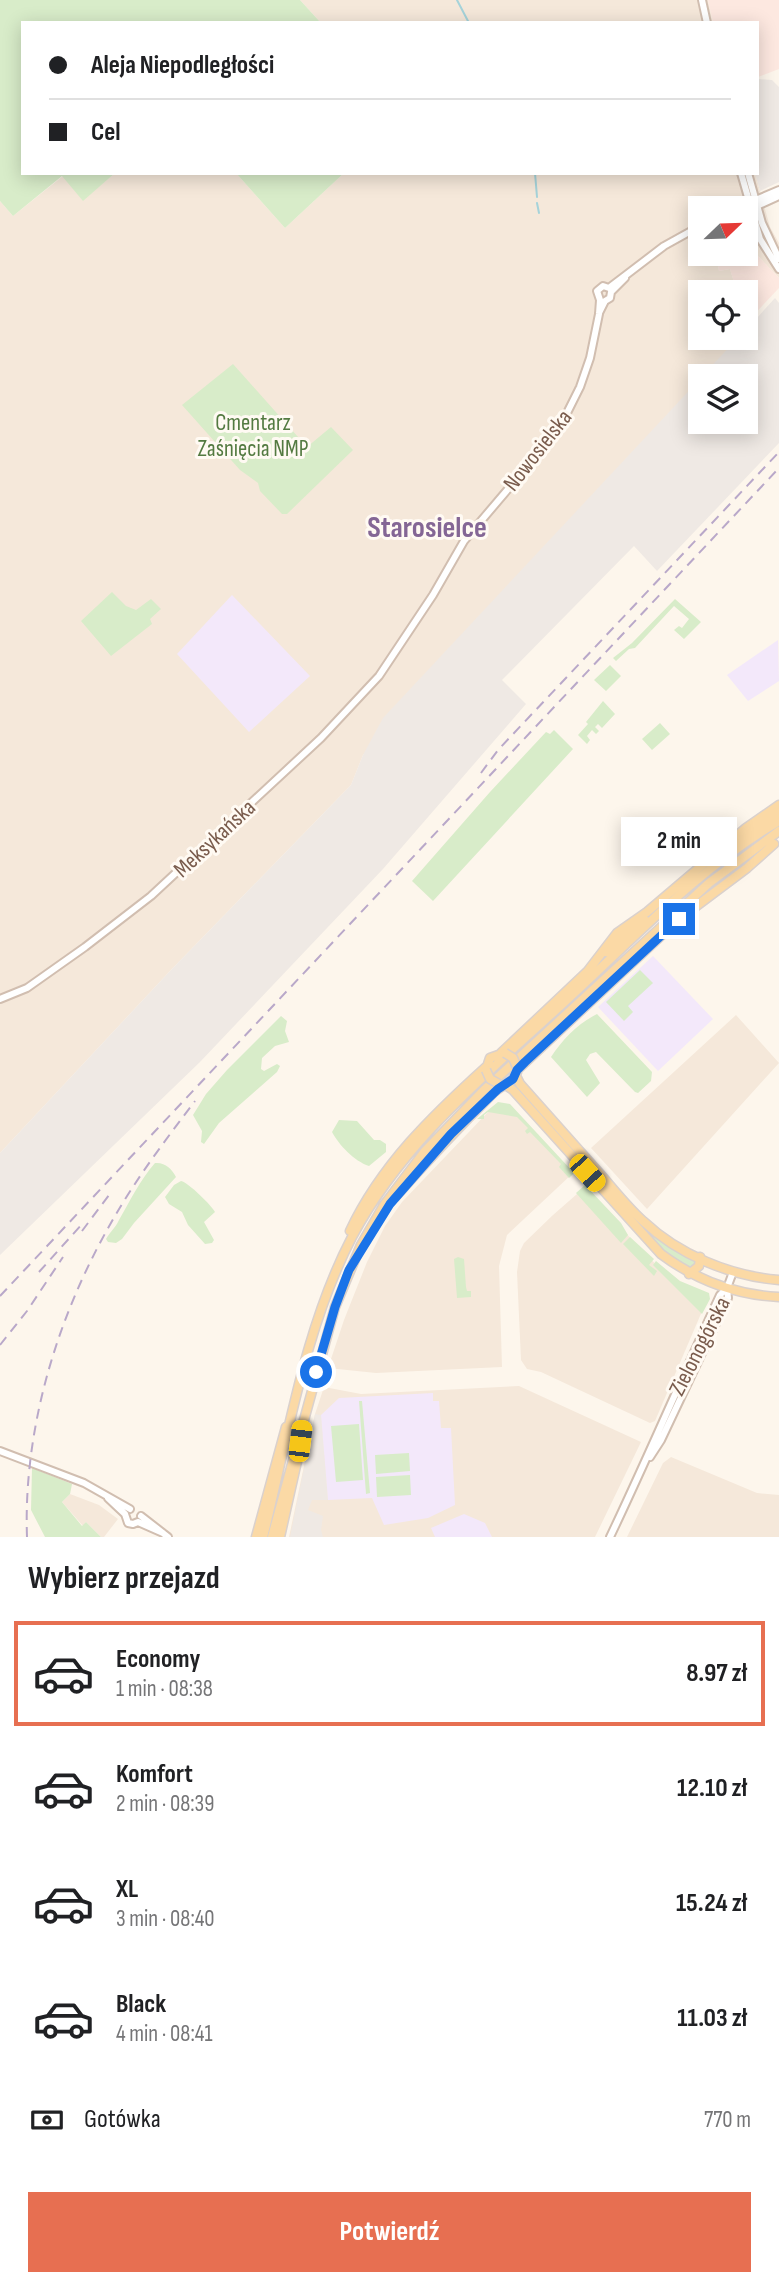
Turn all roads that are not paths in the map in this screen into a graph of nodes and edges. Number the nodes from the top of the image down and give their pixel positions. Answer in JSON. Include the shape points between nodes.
{"nodes":[{"id":1,"x":702,"y":0,"type":"edge"},
{"id":2,"x":707,"y":21,"type":"edge"},
{"id":3,"x":742,"y":175,"type":"edge"},
{"id":4,"x":748,"y":175,"type":"edge"},
{"id":5,"x":779,"y":190,"type":"edge"},
{"id":6,"x":749,"y":196,"type":"edge"},
{"id":7,"x":751,"y":196,"type":"edge"},
{"id":8,"x":779,"y":196,"type":"edge"},
{"id":9,"x":758,"y":202,"type":"edge"},
{"id":10,"x":758,"y":204,"type":"edge"},
{"id":11,"x":758,"y":219,"type":"edge"},
{"id":12,"x":758,"y":231,"type":"edge"},
{"id":13,"x":688,"y":233,"type":"edge"},
{"id":14,"x":779,"y":258,"type":"edge"},
{"id":15,"x":779,"y":269,"type":"edge"},
{"id":16,"x":610,"y":290,"type":"junction"},
{"id":17,"x":603,"y":300,"type":"junction"},
{"id":18,"x":401,"y":644,"type":"joint"},
{"id":19,"x":779,"y":805,"type":"edge"},
{"id":20,"x":779,"y":813,"type":"edge"},
{"id":21,"x":779,"y":821,"type":"edge"},
{"id":22,"x":779,"y":831,"type":"edge"},
{"id":23,"x":777,"y":842,"type":"edge"},
{"id":24,"x":713,"y":866,"type":"junction"},
{"id":25,"x":667,"y":906,"type":"junction"},
{"id":26,"x":673,"y":916,"type":"junction"},
{"id":27,"x":587,"y":972,"type":"junction"},
{"id":28,"x":0,"y":999,"type":"edge"},
{"id":29,"x":503,"y":1053,"type":"junction"},
{"id":30,"x":486,"y":1069,"type":"junction"},
{"id":31,"x":517,"y":1071,"type":"junction"},
{"id":32,"x":502,"y":1084,"type":"junction"},
{"id":33,"x":700,"y":1257,"type":"junction"},
{"id":34,"x":349,"y":1270,"type":"junction"},
{"id":35,"x":733,"y":1272,"type":"junction"},
{"id":36,"x":690,"y":1274,"type":"junction"},
{"id":37,"x":779,"y":1280,"type":"edge"},
{"id":38,"x":727,"y":1288,"type":"junction"},
{"id":39,"x":779,"y":1297,"type":"edge"},
{"id":40,"x":325,"y":1301,"type":"junction"},
{"id":41,"x":296,"y":1401,"type":"junction"},
{"id":42,"x":303,"y":1421,"type":"junction"},
{"id":43,"x":0,"y":1451,"type":"edge"},
{"id":44,"x":127,"y":1511,"type":"junction"},
{"id":45,"x":139,"y":1519,"type":"junction"},
{"id":46,"x":166,"y":1535,"type":"edge"},
{"id":47,"x":256,"y":1537,"type":"edge"},
{"id":48,"x":262,"y":1537,"type":"edge"},
{"id":49,"x":272,"y":1537,"type":"edge"},
{"id":50,"x":280,"y":1537,"type":"edge"},
{"id":51,"x":610,"y":1537,"type":"edge"}],
"edges":[{"from":1,"to":2,"type":"street"},
{"from":3,"to":6,"type":"street"},
{"from":4,"to":7,"type":"street"},
{"from":5,"to":9,"type":"street"},
{"from":8,"to":10,"type":"street"},
{"from":11,"to":14,"type":"street"},
{"from":12,"to":15,"type":"street"},
{"from":13,"to":16,"type":"street"},
{"from":16,"to":17,"type":"street","via":[[610,298]]},
{"from":16,"to":17,"type":"street","via":[[599,289],[597,294]]},
{"from":17,"to":18,"type":"street","name":"Nowosielska","via":[[584,377],[566,415],[467,536]]},
{"from":18,"to":28,"type":"street","name":"Meksykańska","via":[[347,712],[166,883],[27,988]]},
{"from":19,"to":27,"type":"main road","via":[[617,933]]},
{"from":20,"to":24,"type":"main road"},
{"from":21,"to":24,"type":"main road"},
{"from":22,"to":26,"type":"main road"},
{"from":23,"to":26,"type":"main road"},
{"from":23,"to":31,"type":"main road","via":[[679,919]]},
{"from":24,"to":25,"type":"main road"},
{"from":25,"to":27,"type":"main road","via":[[623,936]]},
{"from":25,"to":40,"type":"main road","via":[[418,1143],[365,1214]]},
{"from":26,"to":34,"type":"main road","via":[[483,1091],[425,1151],[384,1205]]},
{"from":27,"to":29,"type":"main road"},
{"from":29,"to":30,"type":"main road","via":[[490,1058]]},
{"from":29,"to":31,"type":"main road","bridge":true,"via":[[513,1058]]},
{"from":30,"to":32,"type":"main road","bridge":true,"via":[[490,1079]]},
{"from":30,"to":40,"type":"main road","via":[[413,1138],[375,1187],[335,1264]]},
{"from":31,"to":32,"type":"main road"},
{"from":31,"to":33,"type":"main road","via":[[520,1084],[642,1220]]},
{"from":32,"to":34,"type":"main road","via":[[395,1196]]},
{"from":32,"to":36,"type":"main road","via":[[513,1090],[653,1246]]},
{"from":33,"to":35,"type":"main road"},
{"from":33,"to":36,"type":"main road","via":[[699,1266]]},
{"from":34,"to":42,"type":"main road"},
{"from":35,"to":37,"type":"main road"},
{"from":35,"to":38,"type":"street","name":"Zielonogórska"},
{"from":36,"to":38,"type":"main road"},
{"from":38,"to":39,"type":"main road"},
{"from":38,"to":51,"type":"street","name":"Zielonogórska","via":[[727,1301]]},
{"from":40,"to":41,"type":"main road"},
{"from":41,"to":47,"type":"main road","via":[[282,1436]]},
{"from":41,"to":48,"type":"main road"},
{"from":42,"to":49,"type":"main road"},
{"from":42,"to":50,"type":"main road"},
{"from":43,"to":44,"type":"street","via":[[83,1483]]},
{"from":44,"to":45,"type":"street","via":[[137,1509]]},
{"from":44,"to":45,"type":"street","via":[[128,1523]]},
{"from":45,"to":46,"type":"street"}]}
